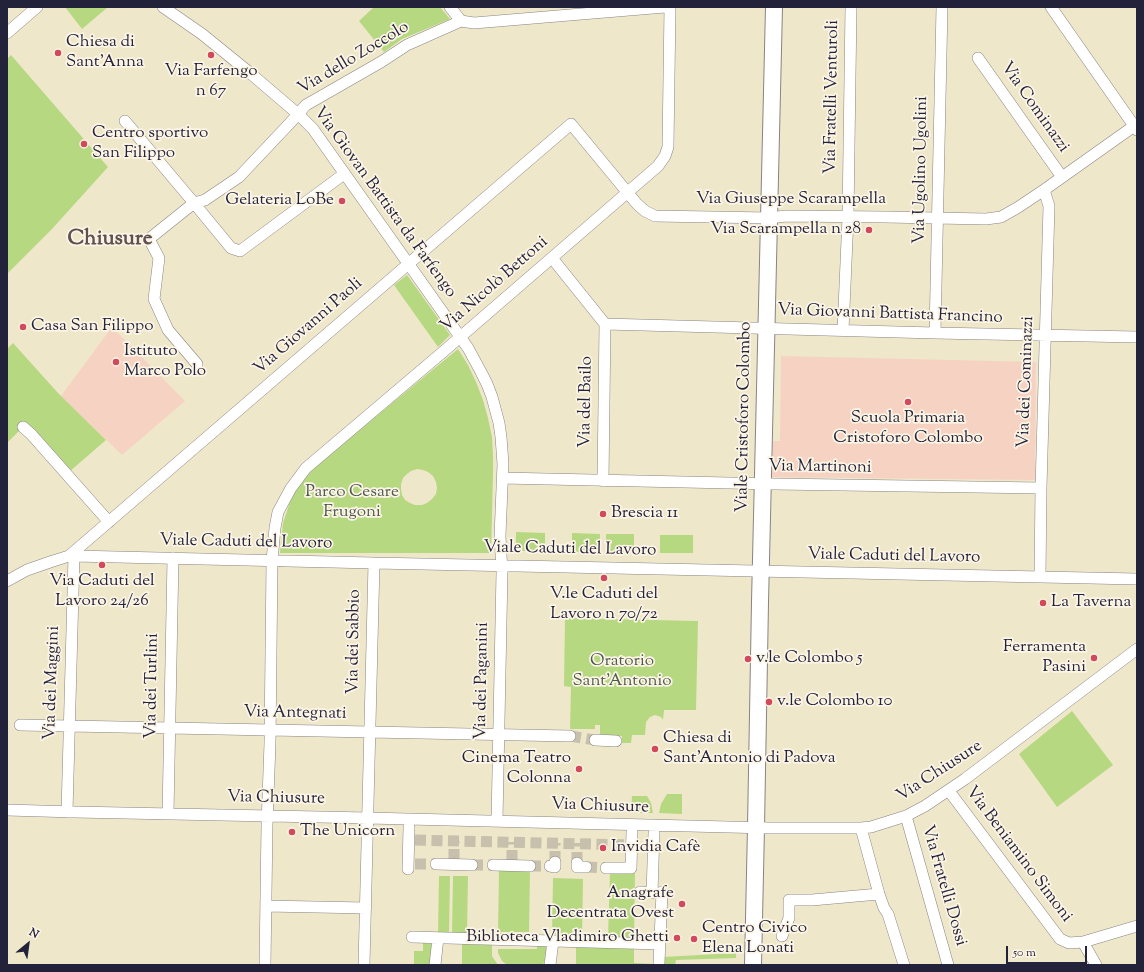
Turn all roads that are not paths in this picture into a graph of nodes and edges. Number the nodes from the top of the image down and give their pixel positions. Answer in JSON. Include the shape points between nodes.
{"nodes":[{"id":1,"x":37,"y":7,"type":"edge"},
{"id":2,"x":163,"y":7,"type":"edge"},
{"id":3,"x":450,"y":7,"type":"edge"},
{"id":4,"x":665,"y":7,"type":"edge"},
{"id":5,"x":670,"y":7,"type":"edge"},
{"id":6,"x":774,"y":7,"type":"edge"},
{"id":7,"x":851,"y":7,"type":"edge"},
{"id":8,"x":942,"y":7,"type":"edge"},
{"id":9,"x":1051,"y":7,"type":"edge"},
{"id":10,"x":461,"y":21,"type":"junction"},
{"id":11,"x":7,"y":33,"type":"edge"},
{"id":12,"x":978,"y":58,"type":"dead end"},
{"id":13,"x":298,"y":114,"type":"junction"},
{"id":14,"x":125,"y":120,"type":"dead end"},
{"id":15,"x":571,"y":124,"type":"joint"},
{"id":16,"x":1136,"y":127,"type":"edge"},
{"id":17,"x":344,"y":174,"type":"junction"},
{"id":18,"x":1062,"y":177,"type":"junction"},
{"id":19,"x":1044,"y":190,"type":"junction"},
{"id":20,"x":629,"y":193,"type":"junction"},
{"id":21,"x":194,"y":203,"type":"junction"},
{"id":22,"x":848,"y":217,"type":"junction"},
{"id":23,"x":770,"y":218,"type":"junction"},
{"id":24,"x":938,"y":219,"type":"junction"},
{"id":25,"x":552,"y":258,"type":"junction"},
{"id":26,"x":409,"y":265,"type":"junction"},
{"id":27,"x":605,"y":324,"type":"junction"},
{"id":28,"x":766,"y":328,"type":"junction"},
{"id":29,"x":843,"y":331,"type":"junction"},
{"id":30,"x":935,"y":333,"type":"junction"},
{"id":31,"x":1046,"y":336,"type":"junction"},
{"id":32,"x":460,"y":337,"type":"junction"},
{"id":33,"x":1137,"y":337,"type":"edge"},
{"id":34,"x":197,"y":364,"type":"dead end"},
{"id":35,"x":23,"y":427,"type":"dead end"},
{"id":36,"x":502,"y":478,"type":"junction"},
{"id":37,"x":603,"y":481,"type":"junction"},
{"id":38,"x":763,"y":484,"type":"junction"},
{"id":39,"x":1041,"y":488,"type":"junction"},
{"id":40,"x":109,"y":522,"type":"junction"},
{"id":41,"x":71,"y":556,"type":"junction"},
{"id":42,"x":173,"y":558,"type":"junction"},
{"id":43,"x":272,"y":561,"type":"junction"},
{"id":44,"x":374,"y":563,"type":"junction"},
{"id":45,"x":502,"y":566,"type":"junction"},
{"id":46,"x":761,"y":571,"type":"junction"},
{"id":47,"x":1040,"y":577,"type":"junction"},
{"id":48,"x":1137,"y":578,"type":"edge"},
{"id":49,"x":7,"y":580,"type":"edge"},
{"id":50,"x":1137,"y":649,"type":"edge"},
{"id":51,"x":20,"y":725,"type":"dead end"},
{"id":52,"x":69,"y":726,"type":"junction"},
{"id":53,"x":169,"y":728,"type":"junction"},
{"id":54,"x":270,"y":731,"type":"junction"},
{"id":55,"x":370,"y":732,"type":"junction"},
{"id":56,"x":499,"y":735,"type":"junction"},
{"id":57,"x":570,"y":736,"type":"tunnel mouth"},
{"id":58,"x":594,"y":740,"type":"tunnel mouth"},
{"id":59,"x":616,"y":741,"type":"dead end"},
{"id":60,"x":949,"y":791,"type":"junction"},
{"id":61,"x":7,"y":810,"type":"edge"},
{"id":62,"x":68,"y":812,"type":"junction"},
{"id":63,"x":168,"y":814,"type":"junction"},
{"id":64,"x":267,"y":816,"type":"junction"},
{"id":65,"x":906,"y":816,"type":"junction"},
{"id":66,"x":368,"y":818,"type":"junction"},
{"id":67,"x":497,"y":821,"type":"junction"},
{"id":68,"x":756,"y":827,"type":"junction"},
{"id":69,"x":409,"y":828,"type":"dead end"},
{"id":70,"x":861,"y":828,"type":"junction"},
{"id":71,"x":632,"y":832,"type":"dead end"},
{"id":72,"x":654,"y":833,"type":"dead end"},
{"id":73,"x":436,"y":864,"type":"tunnel mouth"},
{"id":74,"x":410,"y":865,"type":"dead end"},
{"id":75,"x":472,"y":865,"type":"tunnel mouth"},
{"id":76,"x":493,"y":865,"type":"tunnel mouth"},
{"id":77,"x":530,"y":866,"type":"tunnel mouth"},
{"id":78,"x":606,"y":868,"type":"tunnel mouth"},
{"id":79,"x":640,"y":892,"type":"dead end"},
{"id":80,"x":658,"y":893,"type":"junction"},
{"id":81,"x":879,"y":894,"type":"junction"},
{"id":82,"x":266,"y":906,"type":"junction"},
{"id":83,"x":366,"y":908,"type":"junction"},
{"id":84,"x":1137,"y":926,"type":"edge"},
{"id":85,"x":782,"y":936,"type":"dead end"},
{"id":86,"x":412,"y":937,"type":"dead end"},
{"id":87,"x":438,"y":938,"type":"junction"},
{"id":88,"x":552,"y":941,"type":"junction"},
{"id":89,"x":1083,"y":942,"type":"junction"},
{"id":90,"x":660,"y":944,"type":"junction"},
{"id":91,"x":659,"y":963,"type":"dead end"},
{"id":92,"x":265,"y":965,"type":"edge"},
{"id":93,"x":364,"y":965,"type":"edge"},
{"id":94,"x":435,"y":965,"type":"edge"},
{"id":95,"x":550,"y":965,"type":"edge"},
{"id":96,"x":753,"y":965,"type":"edge"},
{"id":97,"x":904,"y":965,"type":"edge"},
{"id":98,"x":948,"y":965,"type":"edge"},
{"id":99,"x":1096,"y":965,"type":"edge"}],
"edges":[{"from":1,"to":11,"type":"street"},
{"from":2,"to":13,"type":"street","name":"Via Giovan Battista da Farfengo","via":[[202,34]]},
{"from":3,"to":10,"type":"street"},
{"from":4,"to":10,"type":"street","name":"Via dello Zoccolo","via":[[474,23]]},
{"from":5,"to":20,"type":"street","name":"Via Nicolò Bettoni","via":[[668,147],[658,166]]},
{"from":6,"to":23,"type":"street","name":"Viale Cristoforo Colombo"},
{"from":7,"to":22,"type":"street","name":"Via Fratelli Venturoli"},
{"from":8,"to":24,"type":"street","name":"Via Ugolino Ugolini"},
{"from":9,"to":16,"type":"street"},
{"from":10,"to":13,"type":"street","name":"Via dello Zoccolo","via":[[407,45],[306,105]]},
{"from":12,"to":18,"type":"street","name":"Via Cominazzi"},
{"from":13,"to":17,"type":"street","name":"Via Giovan Battista da Farfengo","via":[[313,129]]},
{"from":13,"to":21,"type":"street","name":"Via dello Zoccolo","via":[[239,177],[205,200]]},
{"from":14,"to":21,"type":"street"},
{"from":15,"to":20,"type":"street","name":"Via Giuseppe Scarampella"},
{"from":15,"to":26,"type":"street","name":"Via Giovanni Paoli"},
{"from":16,"to":18,"type":"street","name":"Via Cominazzi"},
{"from":17,"to":21,"type":"street","via":[[240,251],[231,248]]},
{"from":17,"to":26,"type":"street","name":"Via Giovan Battista da Farfengo"},
{"from":18,"to":19,"type":"street","name":"Via Cominazzi"},
{"from":19,"to":24,"type":"street","name":"Via Giuseppe Scarampella","via":[[1001,217]]},
{"from":19,"to":31,"type":"street","name":"Via dei Cominazzi","via":[[1049,206]]},
{"from":20,"to":23,"type":"street","name":"Via Giuseppe Scarampella","via":[[637,204],[655,216]]},
{"from":20,"to":25,"type":"street","name":"Via Nicolò Bettoni"},
{"from":21,"to":34,"type":"street","name":"Via dello Zoccolo","via":[[149,239],[159,258],[154,299],[168,330]]},
{"from":22,"to":23,"type":"street","name":"Via Giuseppe Scarampella"},
{"from":22,"to":24,"type":"street","name":"Via Giuseppe Scarampella"},
{"from":22,"to":29,"type":"street","name":"Via Fratelli Venturoli"},
{"from":23,"to":28,"type":"street","name":"Viale Cristoforo Colombo"},
{"from":24,"to":30,"type":"street","name":"Via Ugolino Ugolini"},
{"from":25,"to":27,"type":"street"},
{"from":25,"to":32,"type":"street","name":"Via Nicolò Bettoni"},
{"from":26,"to":32,"type":"street","name":"Via Giovan Battista da Farfengo"},
{"from":26,"to":40,"type":"street","name":"Via Giovanni Paoli"},
{"from":27,"to":28,"type":"street","name":"Via Giovanni Battista Francino"},
{"from":27,"to":37,"type":"street","name":"Via del Bailo"},
{"from":28,"to":29,"type":"street","name":"Via Giovanni Battista Francino"},
{"from":28,"to":38,"type":"street","name":"Viale Cristoforo Colombo"},
{"from":29,"to":30,"type":"street","name":"Via Giovanni Battista Francino"},
{"from":30,"to":31,"type":"street","name":"Via Giovanni Battista Francino"},
{"from":31,"to":33,"type":"street","name":"Via Giovanni Battista Francino"},
{"from":31,"to":39,"type":"street","name":"Via dei Cominazzi"},
{"from":32,"to":36,"type":"street","name":"Via Giovan Battista da Farfengo","via":[[481,372],[494,404],[501,437]]},
{"from":32,"to":43,"type":"street","name":"Via Nicolò Bettoni","via":[[306,468],[278,512]]},
{"from":35,"to":40,"type":"street"},
{"from":36,"to":37,"type":"street","name":"Via Martinoni"},
{"from":36,"to":45,"type":"street","name":"Via Giovan Battista da Farfengo"},
{"from":37,"to":38,"type":"street","name":"Via Martinoni"},
{"from":38,"to":39,"type":"street","name":"Via Martinoni"},
{"from":38,"to":46,"type":"street","name":"Viale Cristoforo Colombo"},
{"from":39,"to":47,"type":"street","name":"Via dei Cominazzi"},
{"from":40,"to":41,"type":"street","name":"Via Giovanni Paoli"},
{"from":41,"to":42,"type":"street","name":"Viale Caduti del Lavoro"},
{"from":41,"to":49,"type":"street","name":"Viale Caduti del Lavoro","via":[[27,570]]},
{"from":41,"to":52,"type":"street","name":"Via dei Maggini"},
{"from":42,"to":43,"type":"street","name":"Viale Caduti del Lavoro"},
{"from":42,"to":53,"type":"street","name":"Via dei Turlini"},
{"from":43,"to":44,"type":"street","name":"Viale Caduti del Lavoro"},
{"from":43,"to":54,"type":"street","name":"Via Nicolò Bettoni"},
{"from":44,"to":45,"type":"street","name":"Viale Caduti del Lavoro"},
{"from":44,"to":55,"type":"street","name":"Via dei Sabbio"},
{"from":45,"to":46,"type":"street","name":"Viale Caduti del Lavoro"},
{"from":45,"to":56,"type":"street","name":"Via dei Paganini"},
{"from":46,"to":47,"type":"street","name":"Viale Caduti del Lavoro"},
{"from":46,"to":68,"type":"street","name":"Viale Cristoforo Colombo"},
{"from":47,"to":48,"type":"street","name":"Viale Caduti del Lavoro"},
{"from":50,"to":60,"type":"street","name":"Via Chiusure"},
{"from":51,"to":52,"type":"street","name":"Via Antegnati"},
{"from":52,"to":53,"type":"street","name":"Via Antegnati"},
{"from":52,"to":62,"type":"street","name":"Via dei Maggini"},
{"from":53,"to":54,"type":"street","name":"Via Antegnati"},
{"from":53,"to":63,"type":"street","name":"Via dei Turlini"},
{"from":54,"to":55,"type":"street","name":"Via Antegnati"},
{"from":54,"to":64,"type":"street","name":"Via Nicolò Bettoni"},
{"from":55,"to":56,"type":"street","name":"Via Antegnati"},
{"from":55,"to":66,"type":"street","name":"Via dei Sabbio"},
{"from":56,"to":57,"type":"street","name":"Via Antegnati"},
{"from":56,"to":67,"type":"street","name":"Via dei Paganini"},
{"from":58,"to":59,"type":"street"},
{"from":60,"to":65,"type":"street","name":"Via Chiusure"},
{"from":60,"to":89,"type":"street","name":"Via Beniamino Simoni","via":[[1060,939],[1069,943]]},
{"from":61,"to":62,"type":"street","name":"Via Chiusure"},
{"from":62,"to":63,"type":"street","name":"Via Chiusure"},
{"from":63,"to":64,"type":"street","name":"Via Chiusure"},
{"from":64,"to":66,"type":"street","name":"Via Chiusure"},
{"from":64,"to":82,"type":"street","name":"Via Nicolò Bettoni"},
{"from":65,"to":70,"type":"street","name":"Via Chiusure"},
{"from":65,"to":98,"type":"street","name":"Via Fratelli Dossi"},
{"from":66,"to":67,"type":"street","name":"Via Chiusure"},
{"from":66,"to":83,"type":"street","name":"Via dei Sabbio"},
{"from":67,"to":68,"type":"street","name":"Via Chiusure"},
{"from":68,"to":70,"type":"street","name":"Via Chiusure"},
{"from":68,"to":96,"type":"street","name":"Viale Cristoforo Colombo"},
{"from":69,"to":74,"type":"street","via":[[412,840]]},
{"from":70,"to":81,"type":"street"},
{"from":71,"to":78,"type":"street","via":[[631,868]]},
{"from":72,"to":80,"type":"street"},
{"from":73,"to":75,"type":"street","via":[[454,862]]},
{"from":76,"to":77,"type":"street","via":[[512,863]]},
{"from":79,"to":80,"type":"street"},
{"from":80,"to":90,"type":"street"},
{"from":81,"to":85,"type":"street","via":[[789,900],[789,918]]},
{"from":81,"to":97,"type":"street"},
{"from":82,"to":83,"type":"street"},
{"from":82,"to":92,"type":"street","name":"Via Nicolò Bettoni"},
{"from":83,"to":93,"type":"street","name":"Via dei Sabbio"},
{"from":84,"to":89,"type":"street"},
{"from":86,"to":87,"type":"street"},
{"from":87,"to":88,"type":"street"},
{"from":87,"to":94,"type":"street"},
{"from":88,"to":90,"type":"street"},
{"from":88,"to":95,"type":"street"},
{"from":89,"to":99,"type":"street"},
{"from":90,"to":91,"type":"street"}]}
